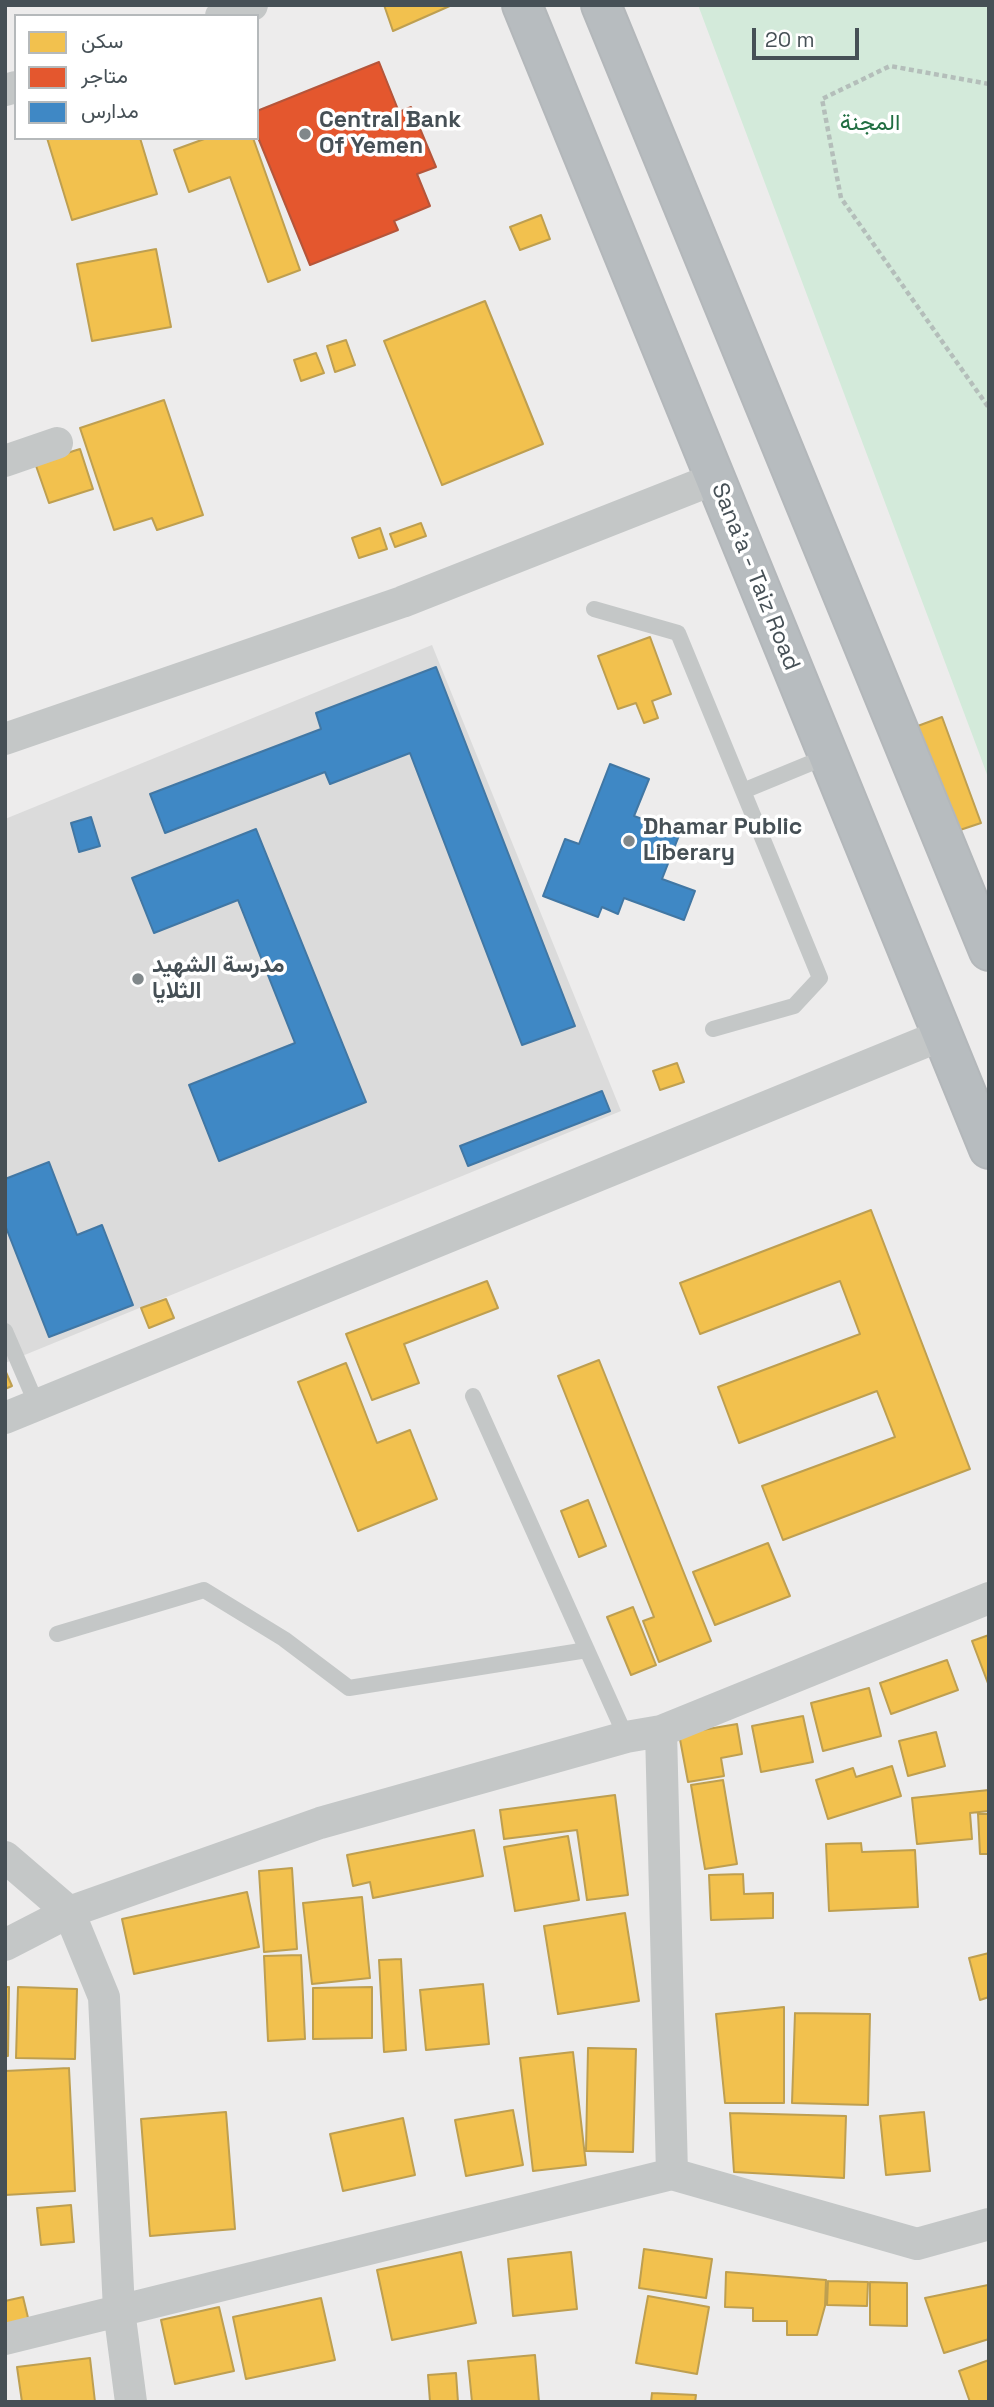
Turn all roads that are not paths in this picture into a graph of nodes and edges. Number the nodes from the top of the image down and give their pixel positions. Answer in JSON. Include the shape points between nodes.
{"nodes":[{"id":1,"x":252,"y":5,"type":"edge"},
{"id":2,"x":522,"y":5,"type":"edge"},
{"id":3,"x":601,"y":5,"type":"edge"},
{"id":4,"x":227,"y":14,"type":"edge"},
{"id":5,"x":57,"y":443,"type":"dead end"},
{"id":6,"x":5,"y":461,"type":"edge"},
{"id":7,"x":714,"y":479,"type":"junction"},
{"id":8,"x":594,"y":609,"type":"dead end"},
{"id":9,"x":5,"y":738,"type":"edge"},
{"id":10,"x":828,"y":756,"type":"junction"},
{"id":11,"x":743,"y":791,"type":"junction"},
{"id":12,"x":989,"y":951,"type":"edge"},
{"id":13,"x":713,"y":1029,"type":"dead end"},
{"id":14,"x":942,"y":1035,"type":"junction"},
{"id":15,"x":989,"y":1149,"type":"edge"},
{"id":16,"x":5,"y":1331,"type":"edge"},
{"id":17,"x":473,"y":1396,"type":"dead end"},
{"id":18,"x":37,"y":1405,"type":"junction"},
{"id":19,"x":5,"y":1418,"type":"edge"},
{"id":20,"x":989,"y":1598,"type":"edge"},
{"id":21,"x":57,"y":1634,"type":"dead end"},
{"id":22,"x":587,"y":1650,"type":"junction"},
{"id":23,"x":661,"y":1731,"type":"junction"},
{"id":24,"x":626,"y":1737,"type":"junction"},
{"id":25,"x":5,"y":1857,"type":"edge"},
{"id":26,"x":69,"y":1912,"type":"junction"},
{"id":27,"x":5,"y":1945,"type":"edge"},
{"id":28,"x":672,"y":2174,"type":"junction"},
{"id":29,"x":989,"y":2224,"type":"edge"},
{"id":30,"x":119,"y":2310,"type":"junction"},
{"id":31,"x":5,"y":2339,"type":"edge"},
{"id":32,"x":131,"y":2402,"type":"edge"}],
"edges":[{"from":1,"to":4,"type":"street"},
{"from":2,"to":7,"type":"highway","name":"Sana'a - Taiz Road"},
{"from":3,"to":12,"type":"highway"},
{"from":5,"to":6,"type":"street"},
{"from":7,"to":9,"type":"street","via":[[402,602]]},
{"from":7,"to":10,"type":"highway","name":"Sana'a - Taiz Road"},
{"from":8,"to":11,"type":"lane","via":[[678,633]]},
{"from":10,"to":11,"type":"lane"},
{"from":10,"to":14,"type":"highway","name":"Sana'a - Taiz Road"},
{"from":11,"to":13,"type":"lane","via":[[820,978],[794,1006]]},
{"from":14,"to":15,"type":"highway","name":"Sana'a - Taiz Road"},
{"from":14,"to":18,"type":"street"},
{"from":16,"to":18,"type":"lane"},
{"from":17,"to":22,"type":"lane"},
{"from":18,"to":19,"type":"street"},
{"from":20,"to":23,"type":"street"},
{"from":21,"to":22,"type":"lane","via":[[204,1590],[284,1639],[349,1688]]},
{"from":22,"to":24,"type":"lane"},
{"from":23,"to":24,"type":"street"},
{"from":23,"to":28,"type":"street"},
{"from":24,"to":26,"type":"street","via":[[320,1823]]},
{"from":25,"to":26,"type":"street"},
{"from":26,"to":27,"type":"street"},
{"from":26,"to":30,"type":"street","via":[[104,1997]]},
{"from":28,"to":29,"type":"street","via":[[917,2244]]},
{"from":28,"to":30,"type":"street"},
{"from":30,"to":31,"type":"street"},
{"from":30,"to":32,"type":"street"}]}
